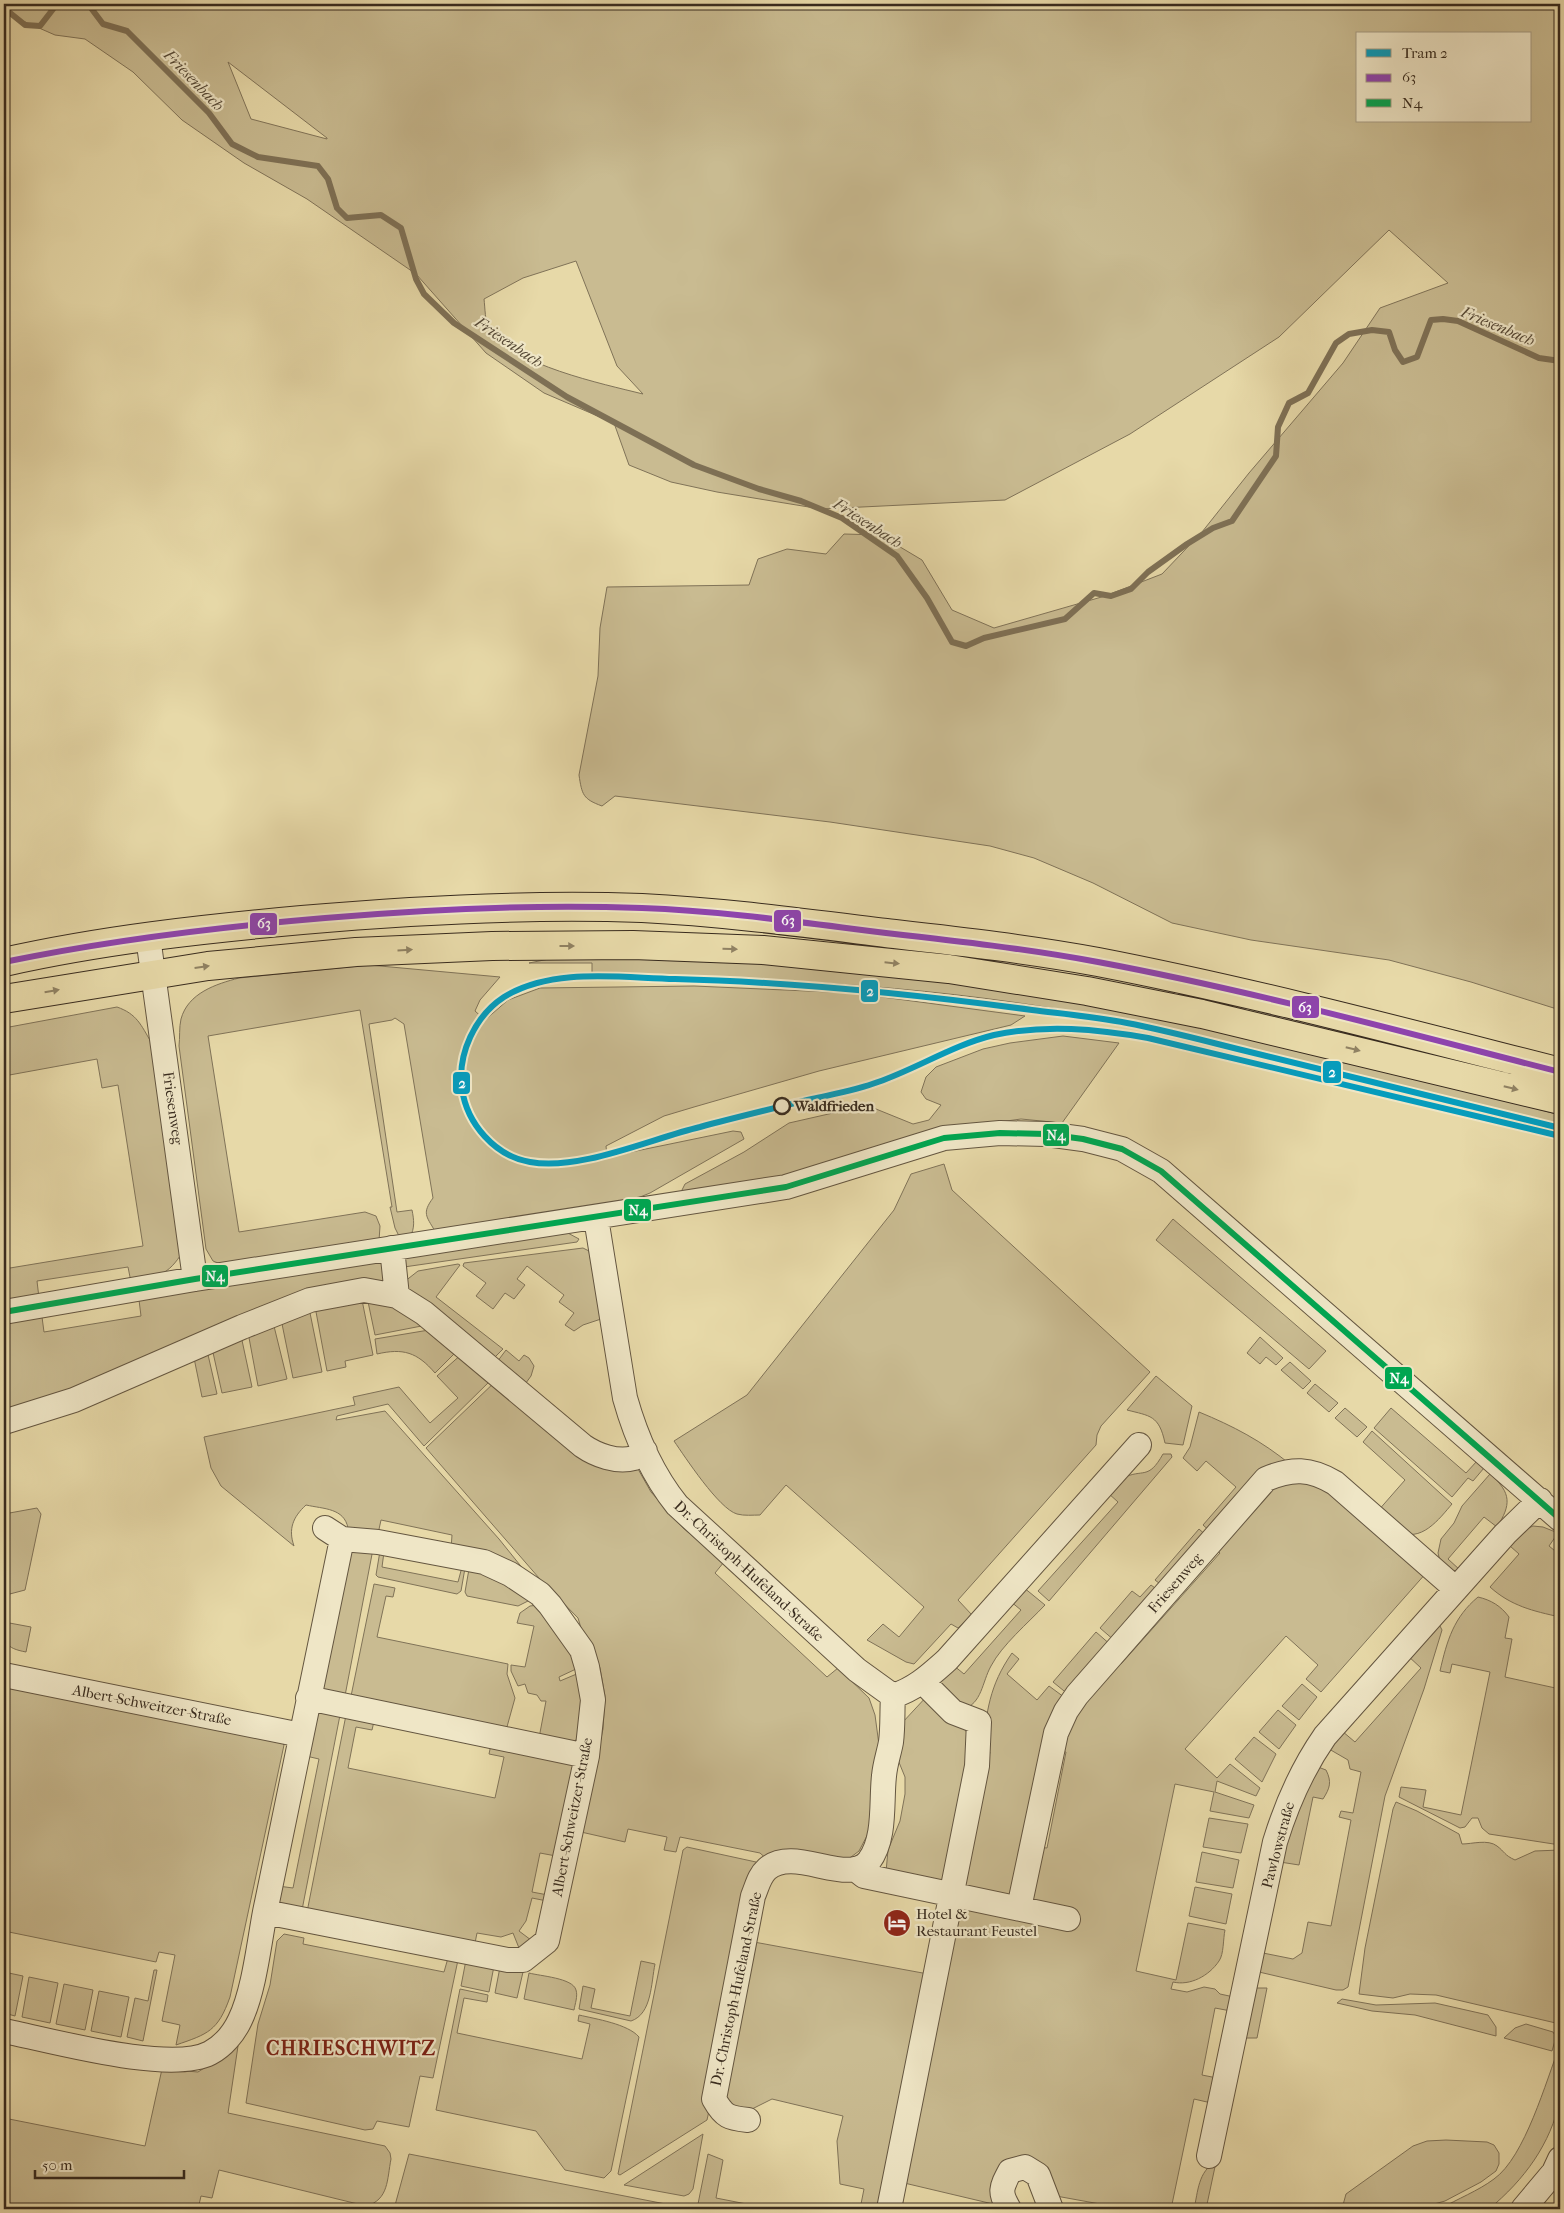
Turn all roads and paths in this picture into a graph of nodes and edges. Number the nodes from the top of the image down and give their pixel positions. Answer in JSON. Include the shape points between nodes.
{"nodes":[{"id":1,"x":148,"y":937,"type":"junction"},
{"id":2,"x":4,"y":962,"type":"edge"},
{"id":3,"x":154,"y":974,"type":"junction"},
{"id":4,"x":4,"y":999,"type":"edge"},
{"id":5,"x":1560,"y":1072,"type":"edge"},
{"id":6,"x":1560,"y":1100,"type":"edge"},
{"id":7,"x":596,"y":1218,"type":"junction"},
{"id":8,"x":392,"y":1248,"type":"junction"},
{"id":9,"x":195,"y":1279,"type":"junction"},
{"id":10,"x":397,"y":1296,"type":"junction"},
{"id":11,"x":4,"y":1312,"type":"edge"},
{"id":12,"x":4,"y":1422,"type":"edge"},
{"id":13,"x":1139,"y":1445,"type":"dead end"},
{"id":14,"x":644,"y":1451,"type":"junction"},
{"id":15,"x":1540,"y":1500,"type":"junction"},
{"id":16,"x":1560,"y":1518,"type":"edge"},
{"id":17,"x":1456,"y":1589,"type":"junction"},
{"id":18,"x":4,"y":1676,"type":"edge"},
{"id":19,"x":923,"y":1682,"type":"junction"},
{"id":20,"x":893,"y":1696,"type":"junction"},
{"id":21,"x":308,"y":1698,"type":"junction"},
{"id":22,"x":301,"y":1735,"type":"junction"},
{"id":23,"x":587,"y":1756,"type":"junction"},
{"id":24,"x":855,"y":1869,"type":"junction"},
{"id":25,"x":952,"y":1894,"type":"junction"},
{"id":26,"x":1020,"y":1908,"type":"junction"},
{"id":27,"x":265,"y":1912,"type":"junction"},
{"id":28,"x":1068,"y":1919,"type":"dead end"},
{"id":29,"x":4,"y":2031,"type":"edge"},
{"id":30,"x":748,"y":2120,"type":"dead end"},
{"id":31,"x":1209,"y":2156,"type":"dead end"},
{"id":32,"x":1560,"y":2159,"type":"edge"},
{"id":33,"x":889,"y":2209,"type":"edge"},
{"id":34,"x":1009,"y":2209,"type":"edge"},
{"id":35,"x":1051,"y":2209,"type":"edge"},
{"id":36,"x":1523,"y":2209,"type":"edge"}],
"edges":[{"from":1,"to":2,"type":"main road","via":[[62,949]]},
{"from":1,"to":3,"type":"street","name":"Friesenweg"},
{"from":1,"to":5,"type":"main road","via":[[347,916],[504,907],[646,909],[769,919],[1096,962],[1300,1007]]},
{"from":4,"to":3,"type":"main road","one_way":true},
{"from":3,"to":6,"type":"main road","one_way":true,"via":[[208,966],[425,948],[633,945],[763,950],[948,969],[1088,991],[1211,1016]]},
{"from":3,"to":9,"type":"street","name":"Friesenweg"},
{"from":7,"to":8,"type":"street"},
{"from":7,"to":14,"type":"street","name":"Dr.-Christoph-Hufeland-Straße","via":[[625,1398]]},
{"from":7,"to":15,"type":"street","via":[[786,1187],[944,1138],[1000,1133],[1046,1134],[1122,1149],[1161,1171]]},
{"from":8,"to":9,"type":"street"},
{"from":8,"to":10,"type":"street"},
{"from":9,"to":11,"type":"street"},
{"from":10,"to":12,"type":"street","via":[[364,1290],[310,1300],[242,1326],[74,1400]]},
{"from":10,"to":14,"type":"street","via":[[424,1314],[595,1454],[634,1458]]},
{"from":13,"to":19,"type":"street","via":[[947,1660]]},
{"from":14,"to":20,"type":"street","name":"Dr.-Christoph-Hufeland-Straße","via":[[658,1482],[676,1506],[858,1670]]},
{"from":15,"to":16,"type":"street"},
{"from":15,"to":17,"type":"street","name":"Pawlowstraße","via":[[1504,1534]]},
{"from":17,"to":26,"type":"street","name":"Friesenweg","via":[[1324,1476],[1304,1471],[1284,1472],[1266,1479],[1066,1711],[1056,1732]]},
{"from":17,"to":31,"type":"street","name":"Pawlowstraße","via":[[1325,1736],[1310,1757],[1287,1804],[1271,1860]]},
{"from":18,"to":22,"type":"street","name":"Albert-Schweitzer-Straße"},
{"from":19,"to":20,"type":"street"},
{"from":19,"to":25,"type":"street","via":[[954,1712],[979,1722],[977,1766]]},
{"from":20,"to":24,"type":"street","via":[[880,1829],[868,1862]]},
{"from":21,"to":22,"type":"street","name":"Albert-Schweitzer-Straße"},
{"from":21,"to":23,"type":"street"},
{"from":21,"to":23,"type":"street","name":"Albert-Schweitzer-Straße","via":[[333,1534],[484,1562],[540,1594],[582,1650],[593,1700]]},
{"from":22,"to":27,"type":"street","name":"Albert-Schweitzer-Straße"},
{"from":23,"to":27,"type":"street","name":"Albert-Schweitzer-Straße","via":[[547,1942],[523,1960],[508,1960]]},
{"from":24,"to":25,"type":"street","name":"Dr.-Christoph-Hufeland-Straße","via":[[864,1876]]},
{"from":24,"to":30,"type":"street","name":"Dr.-Christoph-Hufeland-Straße","via":[[797,1860],[768,1868],[760,1878],[753,1896],[714,2099],[721,2112],[731,2118]]},
{"from":25,"to":26,"type":"street","name":"Dr.-Christoph-Hufeland-Straße"},
{"from":25,"to":33,"type":"street"},
{"from":26,"to":28,"type":"street","name":"Dr.-Christoph-Hufeland-Straße"},
{"from":27,"to":29,"type":"street","name":"Albert-Schweitzer-Straße","via":[[241,2019],[229,2038],[210,2052],[187,2059],[142,2059]]},
{"from":32,"to":36,"type":"street","via":[[1554,2172]]},
{"from":34,"to":35,"type":"street","via":[[1002,2187],[1010,2171],[1025,2167],[1038,2175]]}]}
